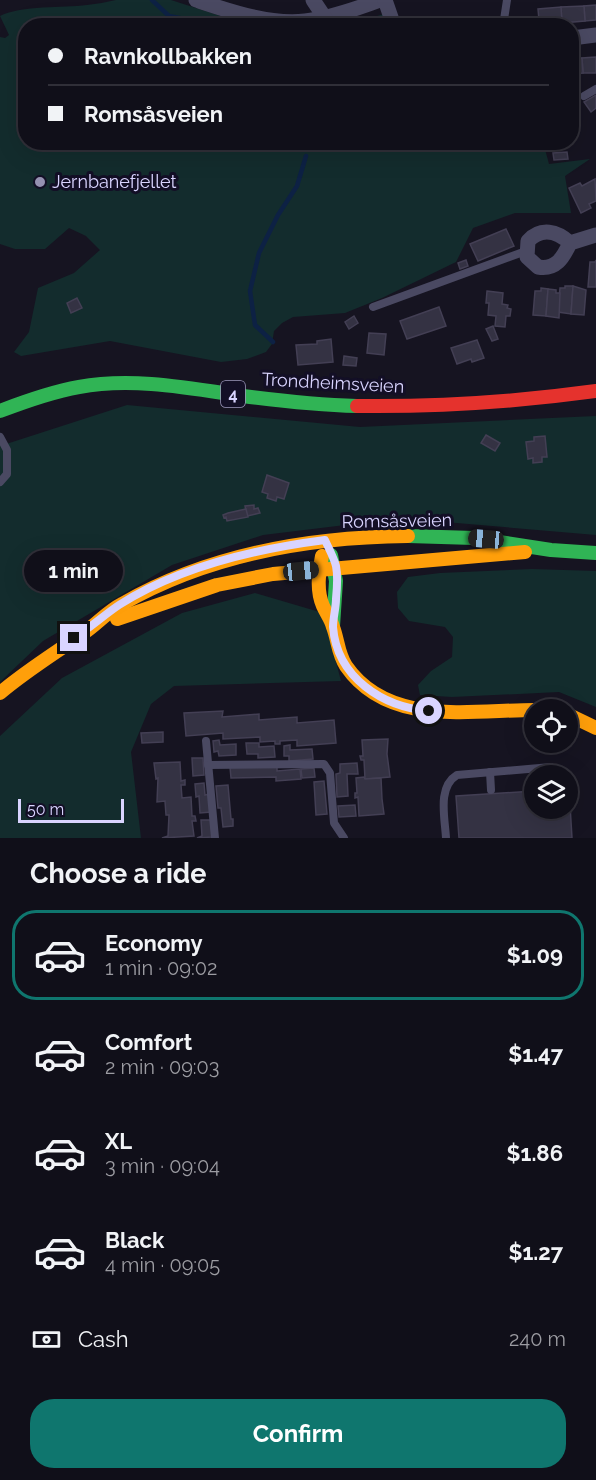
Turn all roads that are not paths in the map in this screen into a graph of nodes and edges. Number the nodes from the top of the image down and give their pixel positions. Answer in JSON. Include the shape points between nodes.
{"nodes":[{"id":1,"x":196,"y":0,"type":"edge"},
{"id":2,"x":313,"y":0,"type":"edge"},
{"id":3,"x":380,"y":0,"type":"edge"},
{"id":4,"x":385,"y":0,"type":"edge"},
{"id":5,"x":507,"y":0,"type":"edge"},
{"id":6,"x":347,"y":5,"type":"edge"},
{"id":7,"x":266,"y":18,"type":"edge"},
{"id":8,"x":325,"y":18,"type":"joint"},
{"id":9,"x":391,"y":18,"type":"edge"},
{"id":10,"x":504,"y":18,"type":"edge"},
{"id":11,"x":596,"y":35,"type":"edge"},
{"id":12,"x":579,"y":37,"type":"edge"},
{"id":13,"x":596,"y":89,"type":"edge"},
{"id":14,"x":584,"y":96,"type":"dead end"},
{"id":15,"x":596,"y":235,"type":"edge"},
{"id":16,"x":570,"y":243,"type":"junction"},
{"id":17,"x":526,"y":251,"type":"junction"},
{"id":18,"x":373,"y":307,"type":"dead end"},
{"id":19,"x":596,"y":391,"type":"edge"},
{"id":20,"x":0,"y":411,"type":"edge"},
{"id":21,"x":0,"y":437,"type":"edge"},
{"id":22,"x":0,"y":482,"type":"edge"},
{"id":23,"x":325,"y":540,"type":"junction"},
{"id":24,"x":550,"y":550,"type":"junction"},
{"id":25,"x":596,"y":553,"type":"edge"},
{"id":26,"x":336,"y":567,"type":"junction"},
{"id":27,"x":319,"y":569,"type":"junction"},
{"id":28,"x":333,"y":626,"type":"junction"},
{"id":29,"x":85,"y":632,"type":"junction"},
{"id":30,"x":0,"y":693,"type":"edge"},
{"id":31,"x":524,"y":710,"type":"edge"},
{"id":32,"x":578,"y":718,"type":"edge"},
{"id":33,"x":596,"y":728,"type":"edge"},
{"id":34,"x":206,"y":741,"type":"dead end"},
{"id":35,"x":208,"y":765,"type":"junction"},
{"id":36,"x":524,"y":769,"type":"edge"},
{"id":37,"x":490,"y":772,"type":"junction"},
{"id":38,"x":491,"y":790,"type":"dead end"},
{"id":39,"x":215,"y":838,"type":"edge"},
{"id":40,"x":344,"y":838,"type":"edge"},
{"id":41,"x":446,"y":838,"type":"edge"}],
"edges":[{"from":1,"to":7,"type":"street"},
{"from":2,"to":8,"type":"street"},
{"from":3,"to":6,"type":"street"},
{"from":4,"to":9,"type":"street"},
{"from":5,"to":10,"type":"lane"},
{"from":6,"to":8,"type":"street"},
{"from":11,"to":12,"type":"street"},
{"from":13,"to":14,"type":"lane"},
{"from":15,"to":16,"type":"street"},
{"from":16,"to":17,"type":"street","via":[[557,233],[541,232],[528,241]]},
{"from":16,"to":17,"type":"street","via":[[558,262],[546,268],[534,265]]},
{"from":17,"to":18,"type":"lane"},
{"from":19,"to":20,"type":"main road","name":"Trondheimsveien","number":"4","via":[[443,405],[344,406],[151,383],[114,383],[63,390]]},
{"from":21,"to":22,"type":"lane","via":[[7,450],[7,474]]},
{"from":23,"to":24,"type":"main road","name":"Romsåsveien","via":[[472,538]]},
{"from":23,"to":26,"type":"main road"},
{"from":23,"to":27,"type":"main road"},
{"from":23,"to":29,"type":"main road","name":"Romsåsveien","via":[[266,549],[203,567],[128,601]]},
{"from":24,"to":25,"type":"main road","name":"Romsåsveien"},
{"from":24,"to":26,"type":"main road","name":"Romsåsveien"},
{"from":26,"to":27,"type":"main road","name":"Romsåsveien"},
{"from":26,"to":28,"type":"main road"},
{"from":27,"to":28,"type":"main road","via":[[321,601]]},
{"from":27,"to":29,"type":"main road","name":"Romsåsveien","via":[[217,585]]},
{"from":28,"to":31,"type":"main road","via":[[341,656],[351,673],[367,689],[390,702],[429,711]]},
{"from":29,"to":30,"type":"main road","name":"Romsåsveien","via":[[43,658]]},
{"from":32,"to":33,"type":"main road"},
{"from":34,"to":35,"type":"lane"},
{"from":35,"to":39,"type":"lane"},
{"from":35,"to":40,"type":"lane","via":[[324,764],[330,774],[334,823]]},
{"from":36,"to":37,"type":"lane"},
{"from":37,"to":38,"type":"lane"},
{"from":37,"to":41,"type":"lane","via":[[457,775],[447,784]]}]}
